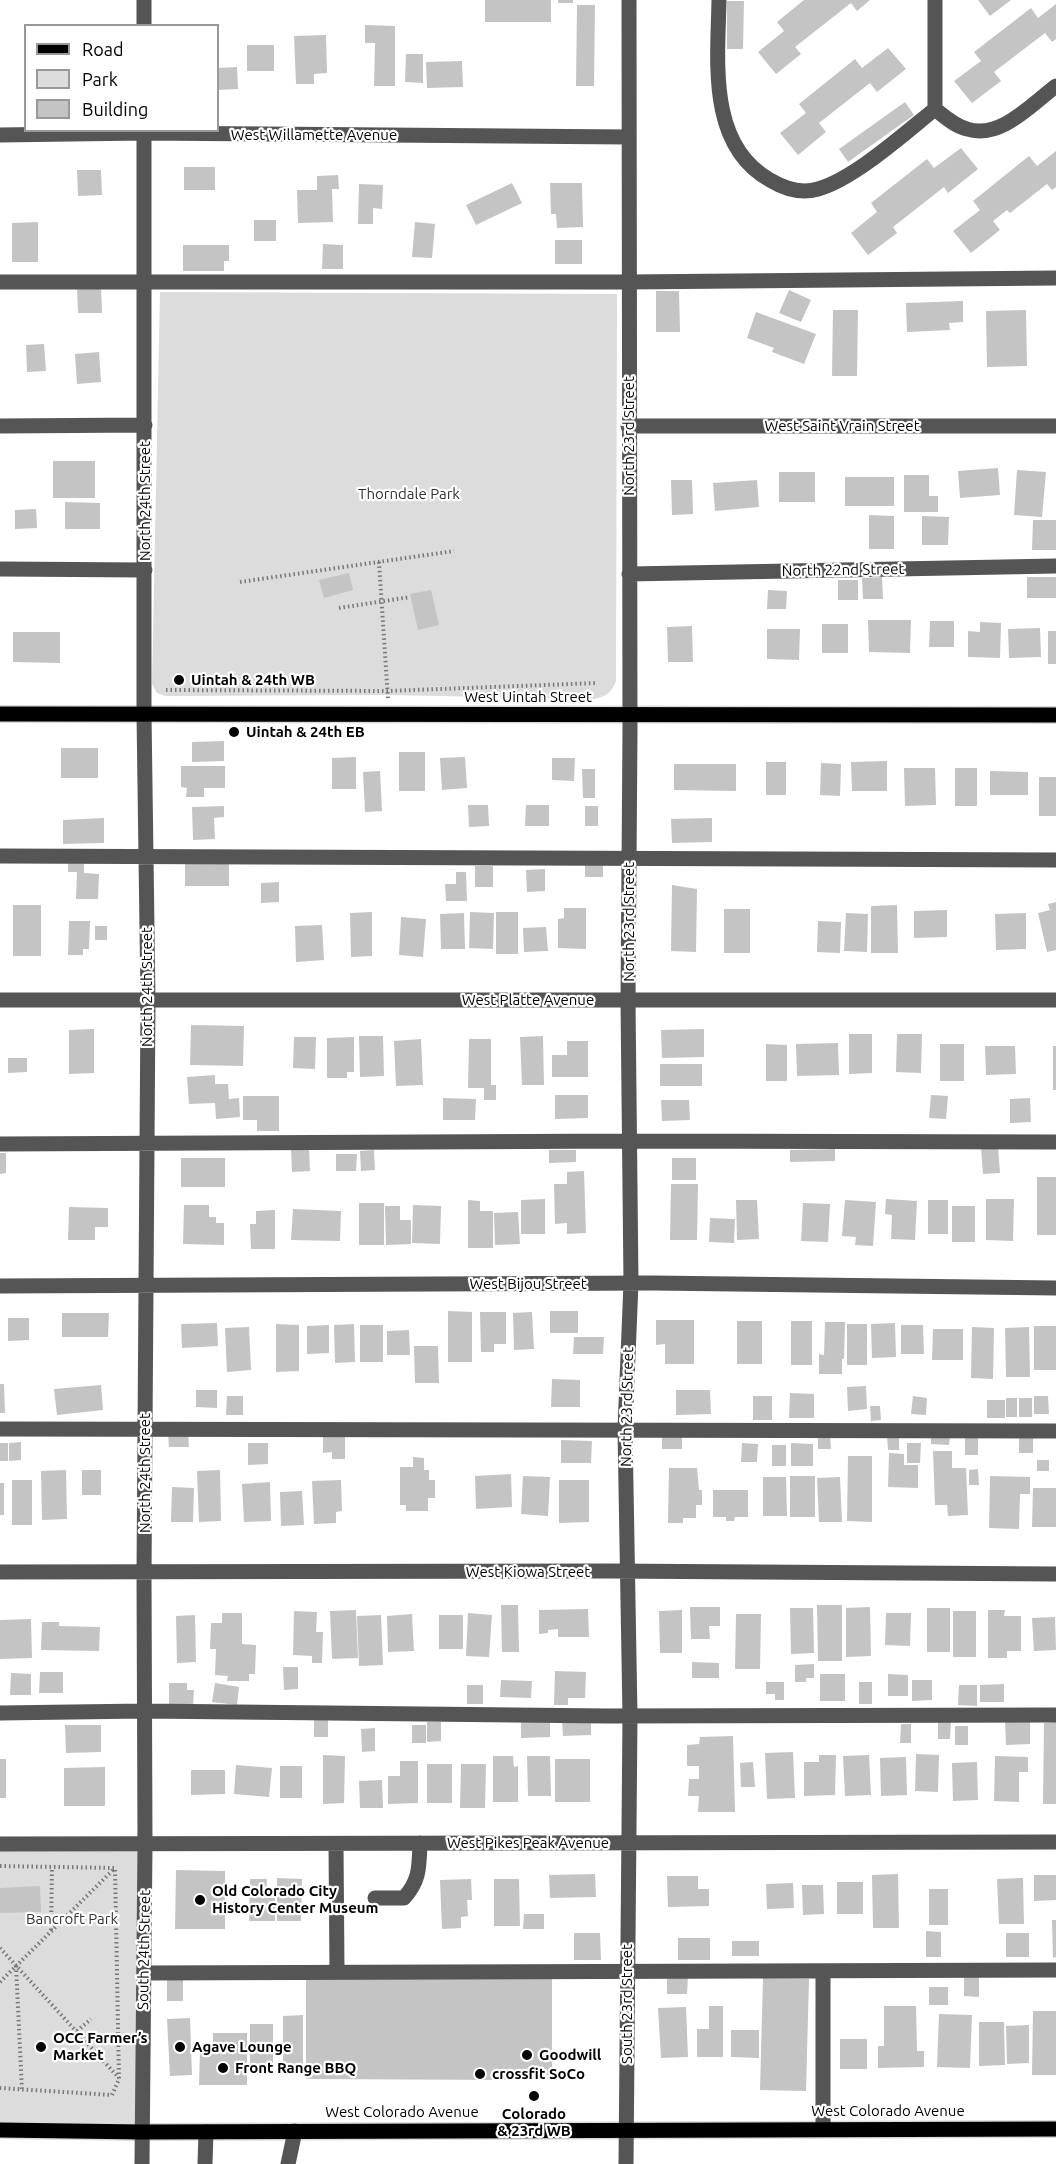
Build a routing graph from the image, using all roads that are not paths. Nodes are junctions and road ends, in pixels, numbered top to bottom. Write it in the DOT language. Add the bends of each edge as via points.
graph roads {
  1 [pos="144,0"];
  2 [pos="629,0"];
  3 [pos="719,0"];
  4 [pos="935,0"];
  5 [pos="144,24"];
  6 [pos="1056,86"];
  7 [pos="936,110"];
  8 [pos="144,132"];
  9 [pos="0,135"];
  10 [pos="628,137"];
  11 [pos="1056,278"];
  12 [pos="0,282"];
  13 [pos="629,282"];
  14 [pos="144,283"];
  15 [pos="145,425"];
  16 [pos="0,426"];
  17 [pos="628,426"];
  18 [pos="1056,426"];
  19 [pos="1056,566"];
  20 [pos="0,568"];
  21 [pos="144,570"];
  22 [pos="629,574"];
  23 [pos="0,714"];
  24 [pos="144,714"];
  25 [pos="1056,714"];
  26 [pos="630,715"];
  27 [pos="0,856"];
  28 [pos="146,856"];
  29 [pos="630,859"];
  30 [pos="1056,860"];
  31 [pos="0,1000"];
  32 [pos="148,1000"];
  33 [pos="628,1000"];
  34 [pos="1056,1000"];
  35 [pos="630,1142"];
  36 [pos="1056,1142"];
  37 [pos="0,1144"];
  38 [pos="147,1145"];
  39 [pos="631,1283"];
  40 [pos="147,1285"];
  41 [pos="0,1286"];
  42 [pos="1056,1288"];
  43 [pos="146,1428"];
  44 [pos="0,1429"];
  45 [pos="625,1429"];
  46 [pos="1056,1431"];
  47 [pos="0,1572"];
  48 [pos="628,1572"];
  49 [pos="144,1573"];
  50 [pos="1056,1574"];
  51 [pos="144,1711"];
  52 [pos="0,1713"];
  53 [pos="1056,1715"];
  54 [pos="630,1716"];
  55 [pos="1056,1842"];
  56 [pos="629,1843"];
  57 [pos="0,1844"];
  58 [pos="145,1844"];
  59 [pos="336,1844"];
  60 [pos="420,1844"];
  61 [pos="375,1898"];
  62 [pos="1056,1970"];
  63 [pos="628,1971"];
  64 [pos="823,1971"];
  65 [pos="337,1972"];
  66 [pos="144,1973"];
  67 [pos="627,2129"];
  68 [pos="823,2129"];
  69 [pos="1056,2129"];
  70 [pos="0,2130"];
  71 [pos="296,2131"];
  72 [pos="142,2132"];
  73 [pos="206,2132"];
  74 [pos="142,2164"];
  75 [pos="205,2164"];
  76 [pos="288,2164"];
  77 [pos="626,2164"];
  1 -- 5 [label="street"];
  2 -- 10 [label="street, North 23rd Street"];
  3 -- 7 [label="street" via="718,84 726,124 749,163 781,186 806,191 831,184 862,166"];
  4 -- 7 [label="street"];
  6 -- 7 [label="street" via="1011,120 990,130 967,129"];
  8 -- 9 [label="street, West Willamette Avenue"];
  8 -- 10 [label="street, West Willamette Avenue"];
  8 -- 14 [label="street, North 24th Street"];
  10 -- 13 [label="street, North 23rd Street"];
  11 -- 13 [label="street"];
  12 -- 14 [label="street"];
  13 -- 14 [label="street"];
  13 -- 17 [label="street, North 23rd Street"];
  14 -- 15 [label="street, North 24th Street"];
  15 -- 16 [label="street"];
  15 -- 21 [label="street, North 24th Street"];
  17 -- 18 [label="street, West Saint Vrain Street"];
  17 -- 22 [label="street, North 23rd Street"];
  19 -- 22 [label="street, North 22nd Street"];
  20 -- 21 [label="street"];
  21 -- 24 [label="street, North 24th Street"];
  22 -- 26 [label="street, North 23rd Street"];
  23 -- 24 [label="main road, West Uintah Street"];
  24 -- 26 [label="main road, West Uintah Street"];
  24 -- 28 [label="street, North 24th Street"];
  25 -- 26 [label="main road, West Uintah Street"];
  26 -- 29 [label="street, North 23rd Street"];
  27 -- 28 [label="street"];
  28 -- 29 [label="street"];
  28 -- 32 [label="street, North 24th Street"];
  29 -- 30 [label="street"];
  29 -- 33 [label="street, North 23rd Street"];
  31 -- 32 [label="street, West Platte Avenue"];
  32 -- 33 [label="street, West Platte Avenue"];
  32 -- 38 [label="street, North 24th Street"];
  33 -- 34 [label="street, West Platte Avenue"];
  33 -- 35 [label="street, North 23rd Street"];
  35 -- 36 [label="street"];
  35 -- 38 [label="street"];
  35 -- 39 [label="street, North 23rd Street"];
  37 -- 38 [label="street"];
  38 -- 40 [label="street, North 24th Street"];
  39 -- 40 [label="street, West Bijou Street"];
  39 -- 42 [label="street, West Bijou Street"];
  39 -- 45 [label="street, North 23rd Street"];
  40 -- 41 [label="street, West Bijou Street"];
  40 -- 43 [label="street, North 24th Street"];
  43 -- 44 [label="street"];
  43 -- 45 [label="street"];
  43 -- 49 [label="street, North 24th Street"];
  45 -- 46 [label="street"];
  45 -- 48 [label="street, North 23rd Street"];
  47 -- 49 [label="street, West Kiowa Street"];
  48 -- 49 [label="street, West Kiowa Street"];
  48 -- 50 [label="street, West Kiowa Street"];
  48 -- 54 [label="street, North 23rd Street"];
  49 -- 51 [label="street, North 24th Street"];
  51 -- 52 [label="street"];
  51 -- 54 [label="street"];
  51 -- 58 [label="street, North 24th Street"];
  53 -- 54 [label="street"];
  54 -- 56 [label="street, North 23rd Street"];
  55 -- 56 [label="street, West Pikes Peak Avenue"];
  56 -- 60 [label="street, West Pikes Peak Avenue"];
  56 -- 63 [label="street, South 23rd Street"];
  57 -- 58 [label="street, West Pikes Peak Avenue"];
  58 -- 59 [label="street, West Pikes Peak Avenue"];
  58 -- 66 [label="street, South 24th Street"];
  59 -- 60 [label="street, West Pikes Peak Avenue"];
  59 -- 65 [label="street"];
  60 -- 61 [label="street" via="415,1885 404,1898"];
  62 -- 64 [label="street"];
  63 -- 64 [label="street"];
  63 -- 65 [label="street"];
  63 -- 67 [label="street, South 23rd Street"];
  64 -- 68 [label="street"];
  65 -- 66 [label="street"];
  66 -- 72 [label="street, South 24th Street"];
  67 -- 68 [label="main road, West Colorado Avenue"];
  67 -- 71 [label="main road, West Colorado Avenue"];
  67 -- 77 [label="street, South 23rd Street"];
  68 -- 69 [label="main road, West Colorado Avenue"];
  70 -- 72 [label="main road, West Colorado Avenue"];
  71 -- 73 [label="main road, West Colorado Avenue"];
  71 -- 76 [label="street"];
  72 -- 73 [label="main road, West Colorado Avenue"];
  72 -- 74 [label="street, South 24th Street"];
  73 -- 75 [label="street"];
}
